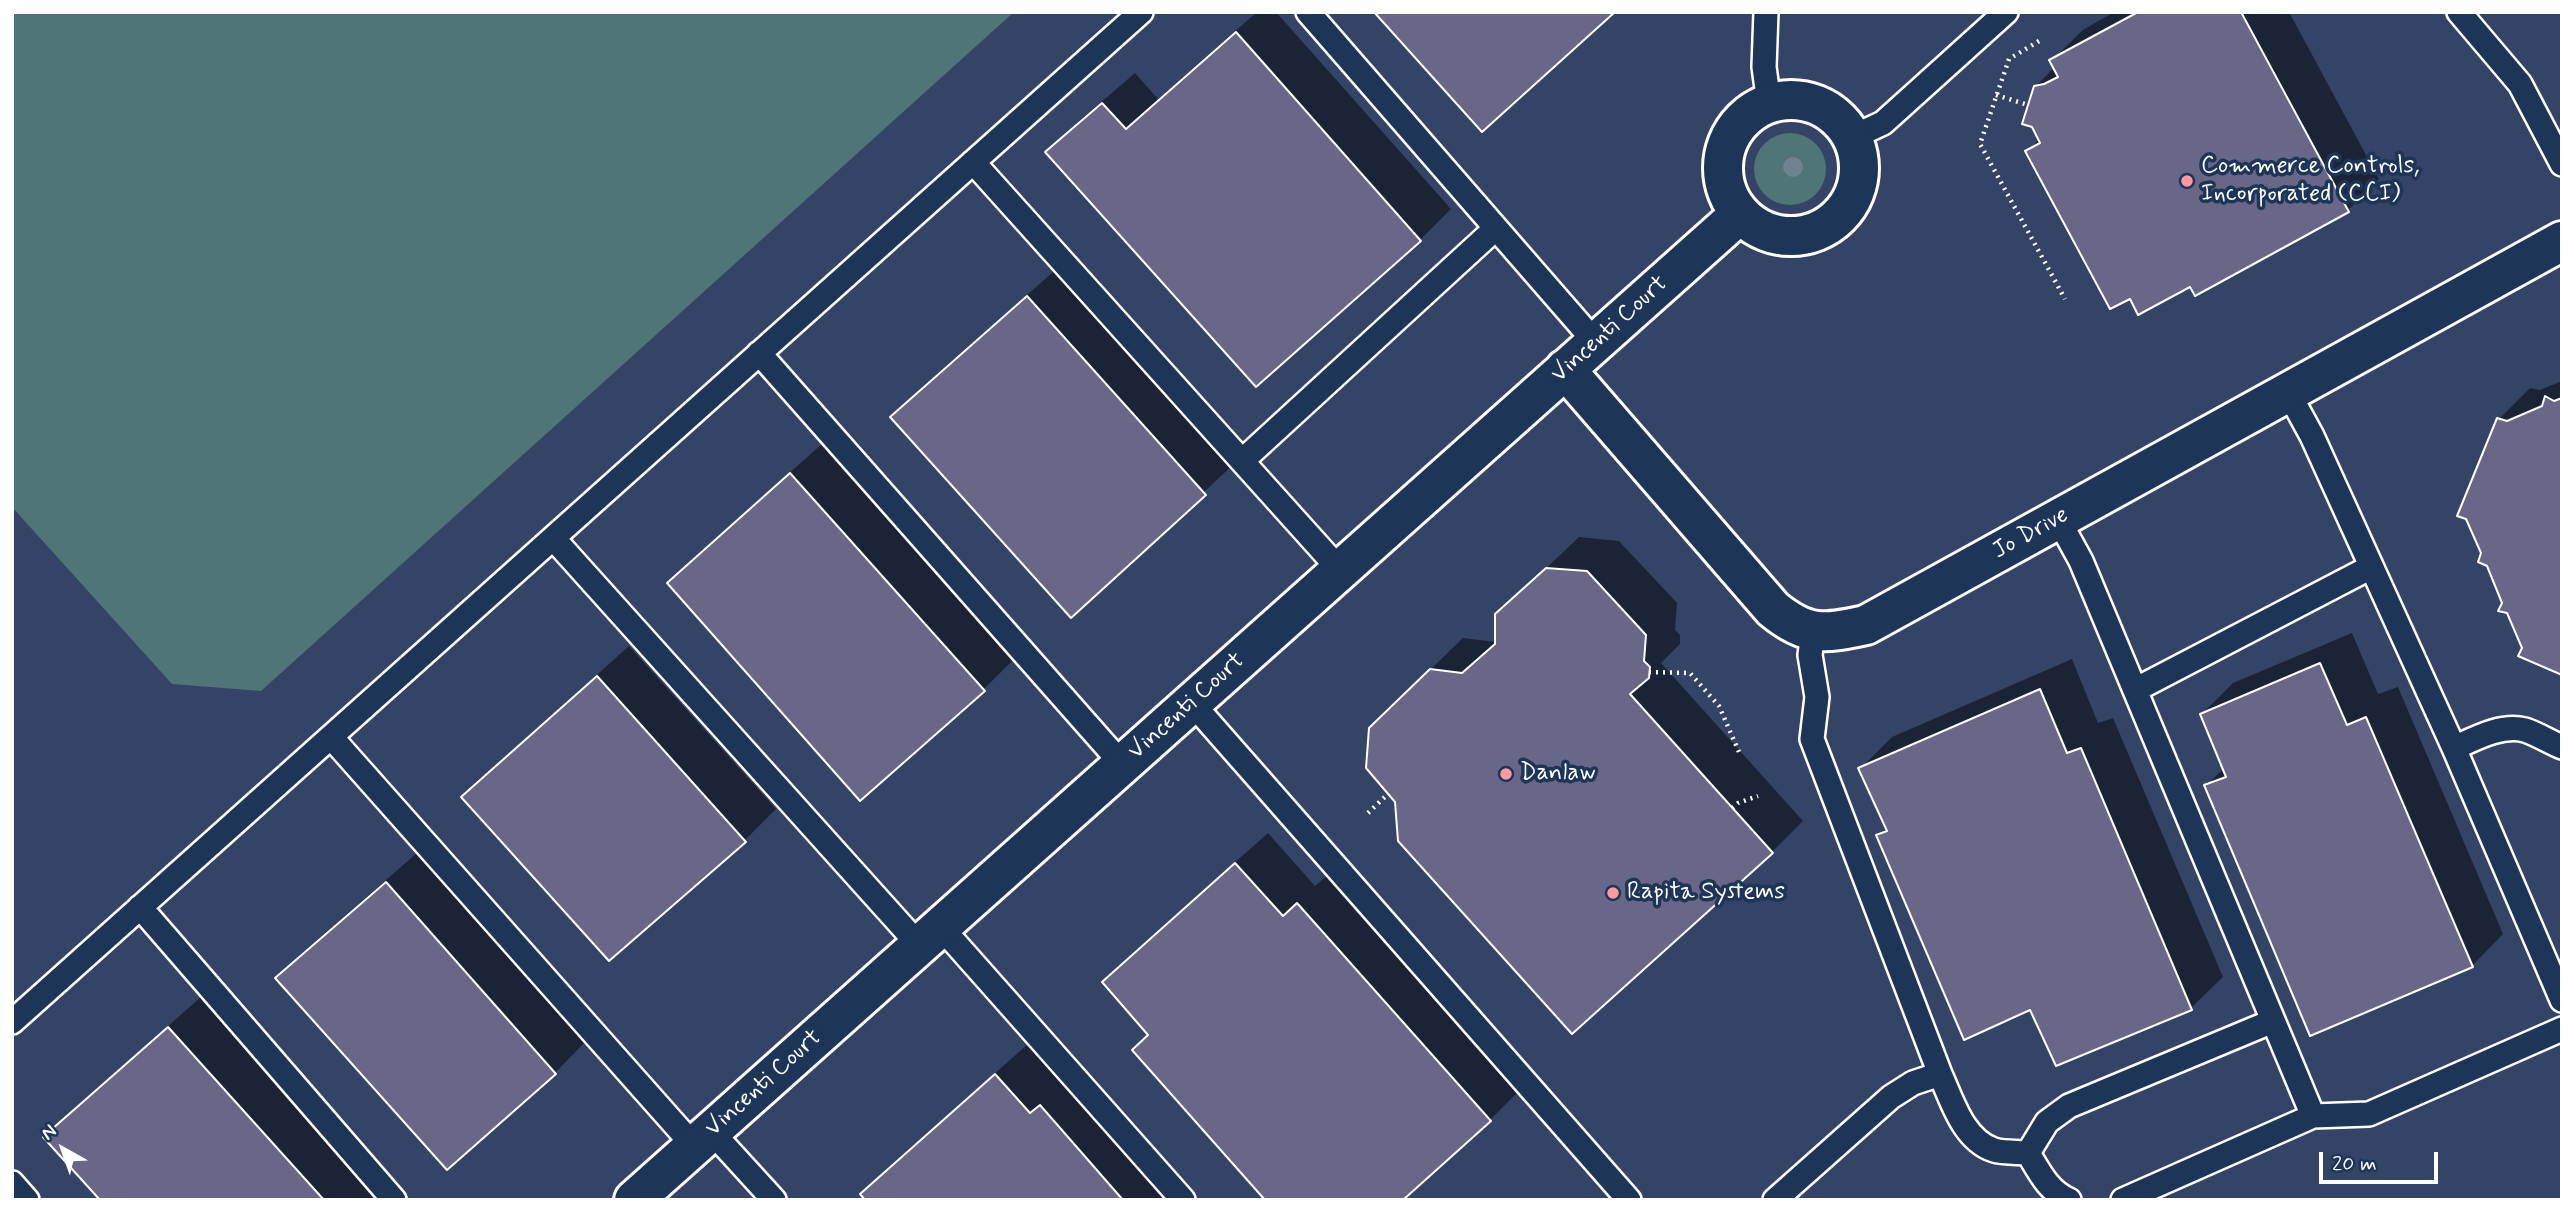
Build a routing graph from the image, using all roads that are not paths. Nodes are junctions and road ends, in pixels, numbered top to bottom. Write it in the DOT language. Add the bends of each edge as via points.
graph roads {
  1 [pos="1141,12"];
  2 [pos="1308,12"];
  3 [pos="1766,12"];
  4 [pos="2006,12"];
  5 [pos="2459,12"];
  6 [pos="1769,103"];
  7 [pos="1853,137"];
  8 [pos="973,162"];
  9 [pos="2562,164"];
  10 [pos="1740,214"];
  11 [pos="1496,228"];
  12 [pos="2562,241"];
  13 [pos="1596,343"];
  14 [pos="759,353"];
  15 [pos="1565,369"];
  16 [pos="2288,392"];
  17 [pos="1242,461"];
  18 [pos="2058,519"];
  19 [pos="553,538"];
  20 [pos="2371,567"];
  21 [pos="1340,570"];
  22 [pos="1813,632"];
  23 [pos="2135,690"];
  24 [pos="1192,702"];
  25 [pos="331,737"];
  26 [pos="2562,747"];
  27 [pos="2454,748"];
  28 [pos="1122,764"];
  29 [pos="140,907"];
  30 [pos="930,936"];
  31 [pos="2562,1000"];
  32 [pos="2273,1021"];
  33 [pos="12,1022"];
  34 [pos="2562,1029"];
  35 [pos="1940,1074"];
  36 [pos="2313,1116"];
  37 [pos="703,1139"];
  38 [pos="2028,1153"];
  39 [pos="12,1182"];
  40 [pos="27,1200"];
  41 [pos="394,1200"];
  42 [pos="634,1200"];
  43 [pos="774,1200"];
  44 [pos="1183,1200"];
  45 [pos="1629,1200"];
  46 [pos="1775,1200"];
  47 [pos="2069,1200"];
  48 [pos="2123,1200"];
  1 -- 8 [label="lane"];
  2 -- 11 [label="lane"];
  3 -- 6 [label="lane" via="1764,67"];
  4 -- 7 [label="lane" via="1884,123"];
  5 -- 9 [label="lane" via="2520,83"];
  6 -- 7 [label="street" via="1793,99 1817,104 1838,117"];
  6 -- 10 [label="street" via="1741,122 1724,151 1727,195"];
  7 -- 10 [label="street" via="1859,156 1854,198 1824,229 1802,237 1779,236 1758,229"];
  8 -- 14 [label="lane"];
  8 -- 17 [label="lane"];
  10 -- 13 [label="street, Vincenti Court"];
  11 -- 13 [label="lane"];
  11 -- 17 [label="lane"];
  12 -- 16 [label="street, Jo Drive"];
  13 -- 15 [label="street, Vincenti Court"];
  14 -- 19 [label="lane"];
  14 -- 28 [label="lane"];
  15 -- 21 [label="street, Vincenti Court"];
  15 -- 22 [label="street" via="1773,609 1791,624"];
  16 -- 18 [label="street, Jo Drive"];
  16 -- 20 [label="lane"];
  17 -- 21 [label="lane"];
  18 -- 22 [label="street, Jo Drive" via="1866,625"];
  18 -- 23 [label="lane" via="2081,561"];
  19 -- 25 [label="lane"];
  19 -- 30 [label="lane"];
  20 -- 23 [label="lane"];
  20 -- 27 [label="lane"];
  21 -- 24 [label="street, Vincenti Court"];
  22 -- 35 [label="lane" via="1810,655 1817,697 1812,739"];
  23 -- 32 [label="lane"];
  24 -- 28 [label="street, Vincenti Court"];
  24 -- 45 [label="lane"];
  25 -- 29 [label="lane"];
  25 -- 37 [label="lane"];
  26 -- 27 [label="lane" via="2525,730 2507,728"];
  27 -- 31 [label="lane"];
  28 -- 30 [label="street, Vincenti Court"];
  29 -- 33 [label="lane"];
  29 -- 41 [label="lane"];
  30 -- 37 [label="street, Vincenti Court"];
  30 -- 44 [label="lane"];
  32 -- 36 [label="lane"];
  32 -- 38 [label="lane" via="2069,1106 2047,1122"];
  34 -- 36 [label="lane" via="2369,1114"];
  35 -- 38 [label="lane" via="1964,1125 1979,1140 1994,1149"];
  35 -- 46 [label="lane" via="1891,1097"];
  36 -- 48 [label="lane"];
  37 -- 42 [label="street, Vincenti Court"];
  37 -- 43 [label="lane"];
  38 -- 47 [label="lane" via="2047,1184"];
  39 -- 40 [label="lane"];
}
